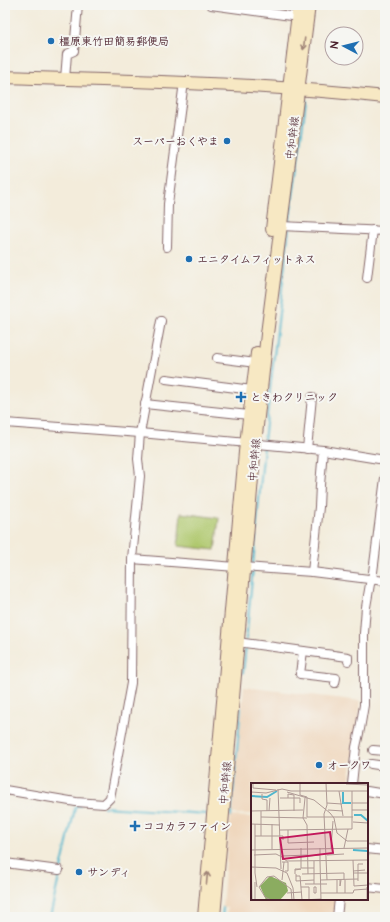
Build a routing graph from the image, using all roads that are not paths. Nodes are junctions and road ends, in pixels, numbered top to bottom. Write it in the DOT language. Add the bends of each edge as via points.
graph roads {
  1 [pos="78,5"];
  2 [pos="211,5"];
  3 [pos="299,5"];
  4 [pos="309,5"];
  5 [pos="298,17"];
  6 [pos="5,77"];
  7 [pos="65,79"];
  8 [pos="184,82"];
  9 [pos="294,89"];
  10 [pos="385,97"];
  11 [pos="287,226"];
  12 [pos="373,230"];
  13 [pos="385,231"];
  14 [pos="167,247"];
  15 [pos="367,278"];
  16 [pos="161,322"];
  17 [pos="217,358"];
  18 [pos="256,363"];
  19 [pos="166,379"];
  20 [pos="252,390"];
  21 [pos="312,397"];
  22 [pos="145,404"];
  23 [pos="250,415"];
  24 [pos="5,424"];
  25 [pos="140,433"];
  26 [pos="257,445"];
  27 [pos="307,449"];
  28 [pos="323,450"];
  29 [pos="385,460"];
  30 [pos="385,478"];
  31 [pos="132,559"];
  32 [pos="246,567"];
  33 [pos="312,572"];
  34 [pos="372,580"];
  35 [pos="385,581"];
  36 [pos="243,643"];
  37 [pos="303,651"];
  38 [pos="348,661"];
  39 [pos="335,683"];
  40 [pos="373,750"];
  41 [pos="385,751"];
  42 [pos="371,764"];
  43 [pos="385,766"];
  44 [pos="352,783"];
  45 [pos="5,790"];
  46 [pos="368,791"];
  47 [pos="385,794"];
  48 [pos="368,849"];
  49 [pos="385,851"];
  50 [pos="5,863"];
  51 [pos="59,870"];
  52 [pos="368,887"];
  53 [pos="385,889"];
  54 [pos="339,900"];
  55 [pos="204,917"];
  56 [pos="214,917"];
  57 [pos="337,917"];
  1 -- 7 [label="street" via="74,50 68,54"];
  2 -- 5 [label="street"];
  3 -- 5 [label="main road, 中和幹線"];
  4 -- 9 [label="main road, 中和幹線, one-way"];
  5 -- 9 [label="main road, 中和幹線"];
  6 -- 7 [label="main road"];
  7 -- 8 [label="main road"];
  8 -- 9 [label="main road"];
  8 -- 14 [label="street" via="168,204"];
  9 -- 10 [label="main road"];
  9 -- 11 [label="main road, 中和幹線"];
  9 -- 18 [label="main road, 中和幹線"];
  11 -- 12 [label="street"];
  11 -- 26 [label="main road, 中和幹線" via="267,334"];
  12 -- 13 [label="street"];
  12 -- 15 [label="street"];
  16 -- 22 [label="street"];
  17 -- 18 [label="street"];
  18 -- 20 [label="main road, 中和幹線"];
  19 -- 20 [label="street"];
  20 -- 23 [label="main road, 中和幹線"];
  21 -- 27 [label="street"];
  22 -- 23 [label="street"];
  22 -- 25 [label="street"];
  23 -- 26 [label="main road, 中和幹線"];
  24 -- 25 [label="street"];
  25 -- 26 [label="street"];
  25 -- 31 [label="street" via="140,476"];
  26 -- 27 [label="street"];
  26 -- 32 [label="main road, 中和幹線"];
  27 -- 28 [label="street"];
  28 -- 29 [label="street"];
  28 -- 33 [label="street"];
  30 -- 34 [label="street"];
  31 -- 32 [label="street"];
  31 -- 45 [label="street" via="131,683 110,798 104,804 76,802"];
  32 -- 33 [label="street"];
  32 -- 36 [label="main road, 中和幹線"];
  55 -- 32 [label="main road, 中和幹線, one-way"];
  33 -- 34 [label="street"];
  34 -- 35 [label="street"];
  34 -- 44 [label="street" via="364,633 364,705"];
  36 -- 37 [label="street"];
  36 -- 56 [label="main road, 中和幹線"];
  37 -- 38 [label="street" via="348,657"];
  37 -- 39 [label="street" via="300,674 336,678"];
  40 -- 41 [label="street"];
  42 -- 43 [label="street"];
  46 -- 47 [label="street"];
  48 -- 49 [label="street"];
  50 -- 51 [label="street"];
  52 -- 53 [label="street"];
  54 -- 57 [label="street"];
}
